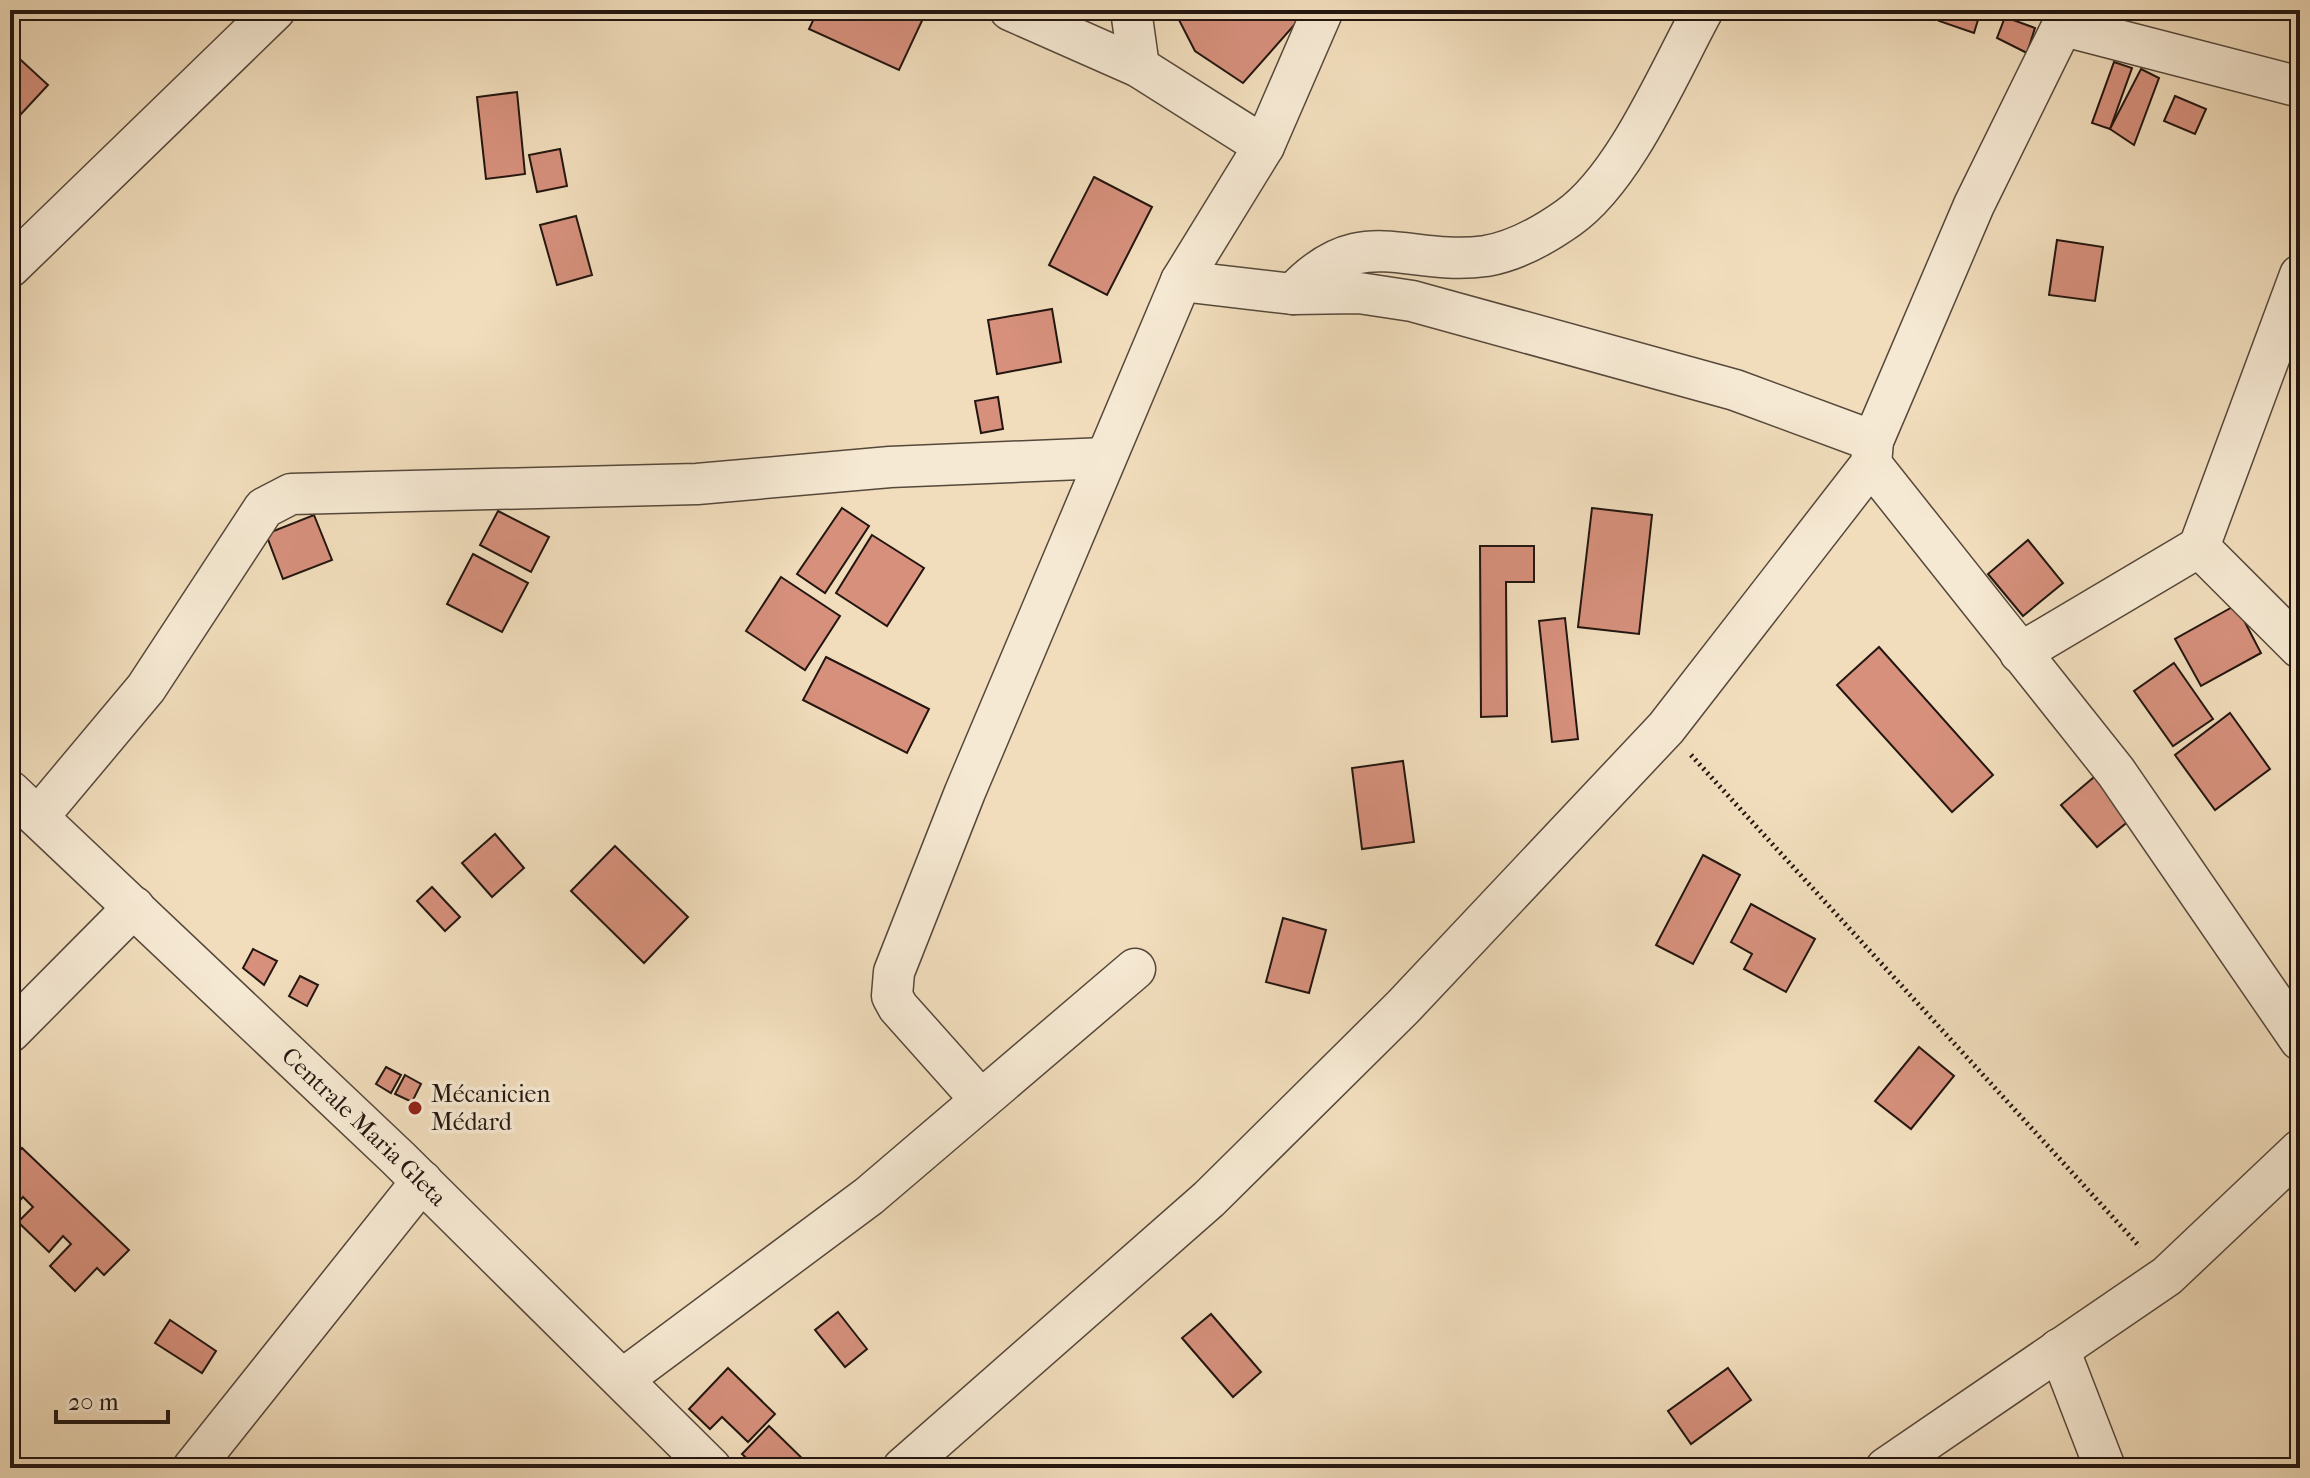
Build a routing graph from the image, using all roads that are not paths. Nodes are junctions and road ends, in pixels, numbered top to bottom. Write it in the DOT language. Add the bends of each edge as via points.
graph roads {
  1 [pos="275,10"];
  2 [pos="1010,10"];
  3 [pos="1131,10"];
  4 [pos="1323,10"];
  5 [pos="1703,10"];
  6 [pos="2067,18"];
  7 [pos="1139,67"];
  8 [pos="2300,87"];
  9 [pos="1264,146"];
  10 [pos="1464,256"];
  11 [pos="10,267"];
  12 [pos="2300,275"];
  13 [pos="1181,281"];
  14 [pos="1293,294"];
  15 [pos="1412,301"];
  16 [pos="1872,453"];
  17 [pos="1105,458"];
  18 [pos="2199,547"];
  19 [pos="2300,648"];
  20 [pos="2020,653"];
  21 [pos="24,804"];
  22 [pos="134,907"];
  23 [pos="1135,969"];
  24 [pos="10,1032"];
  25 [pos="2300,1040"];
  26 [pos="981,1100"];
  27 [pos="2300,1150"];
  28 [pos="422,1181"];
  29 [pos="2059,1349"];
  30 [pos="623,1379"];
  31 [pos="193,1468"];
  32 [pos="711,1468"];
  33 [pos="903,1468"];
  34 [pos="1886,1468"];
  35 [pos="2105,1468"];
  1 -- 11 [label="street"];
  2 -- 7 [label="street"];
  3 -- 7 [label="street"];
  4 -- 9 [label="street"];
  5 -- 10 [label="street" via="1609,178 1571,217 1533,240 1486,256"];
  6 -- 8 [label="street"];
  6 -- 16 [label="street" via="1974,205"];
  7 -- 9 [label="street"];
  9 -- 13 [label="street"];
  10 -- 14 [label="street" via="1344,254 1310,275"];
  10 -- 15 [label="street"];
  12 -- 18 [label="street"];
  13 -- 14 [label="street"];
  13 -- 17 [label="street"];
  14 -- 15 [label="street" via="1359,293"];
  15 -- 16 [label="street" via="1735,390"];
  16 -- 20 [label="street"];
  16 -- 33 [label="street" via="1666,728 1403,1007 1209,1199"];
  17 -- 21 [label="street" via="890,467 697,484 291,494 264,508 146,688"];
  17 -- 26 [label="street" via="894,972 892,996 898,1007"];
  18 -- 19 [label="street"];
  18 -- 20 [label="street"];
  20 -- 25 [label="street" via="2116,772"];
  21 -- 22 [label="street, Centrale Maria Gleta"];
  22 -- 24 [label="street"];
  22 -- 28 [label="street, Centrale Maria Gleta"];
  23 -- 26 [label="street"];
  26 -- 30 [label="street" via="869,1196"];
  27 -- 29 [label="street" via="2167,1276"];
  28 -- 30 [label="street, Centrale Maria Gleta"];
  28 -- 31 [label="street"];
  29 -- 34 [label="street"];
  29 -- 35 [label="street"];
  30 -- 32 [label="street, Centrale Maria Gleta"];
}
